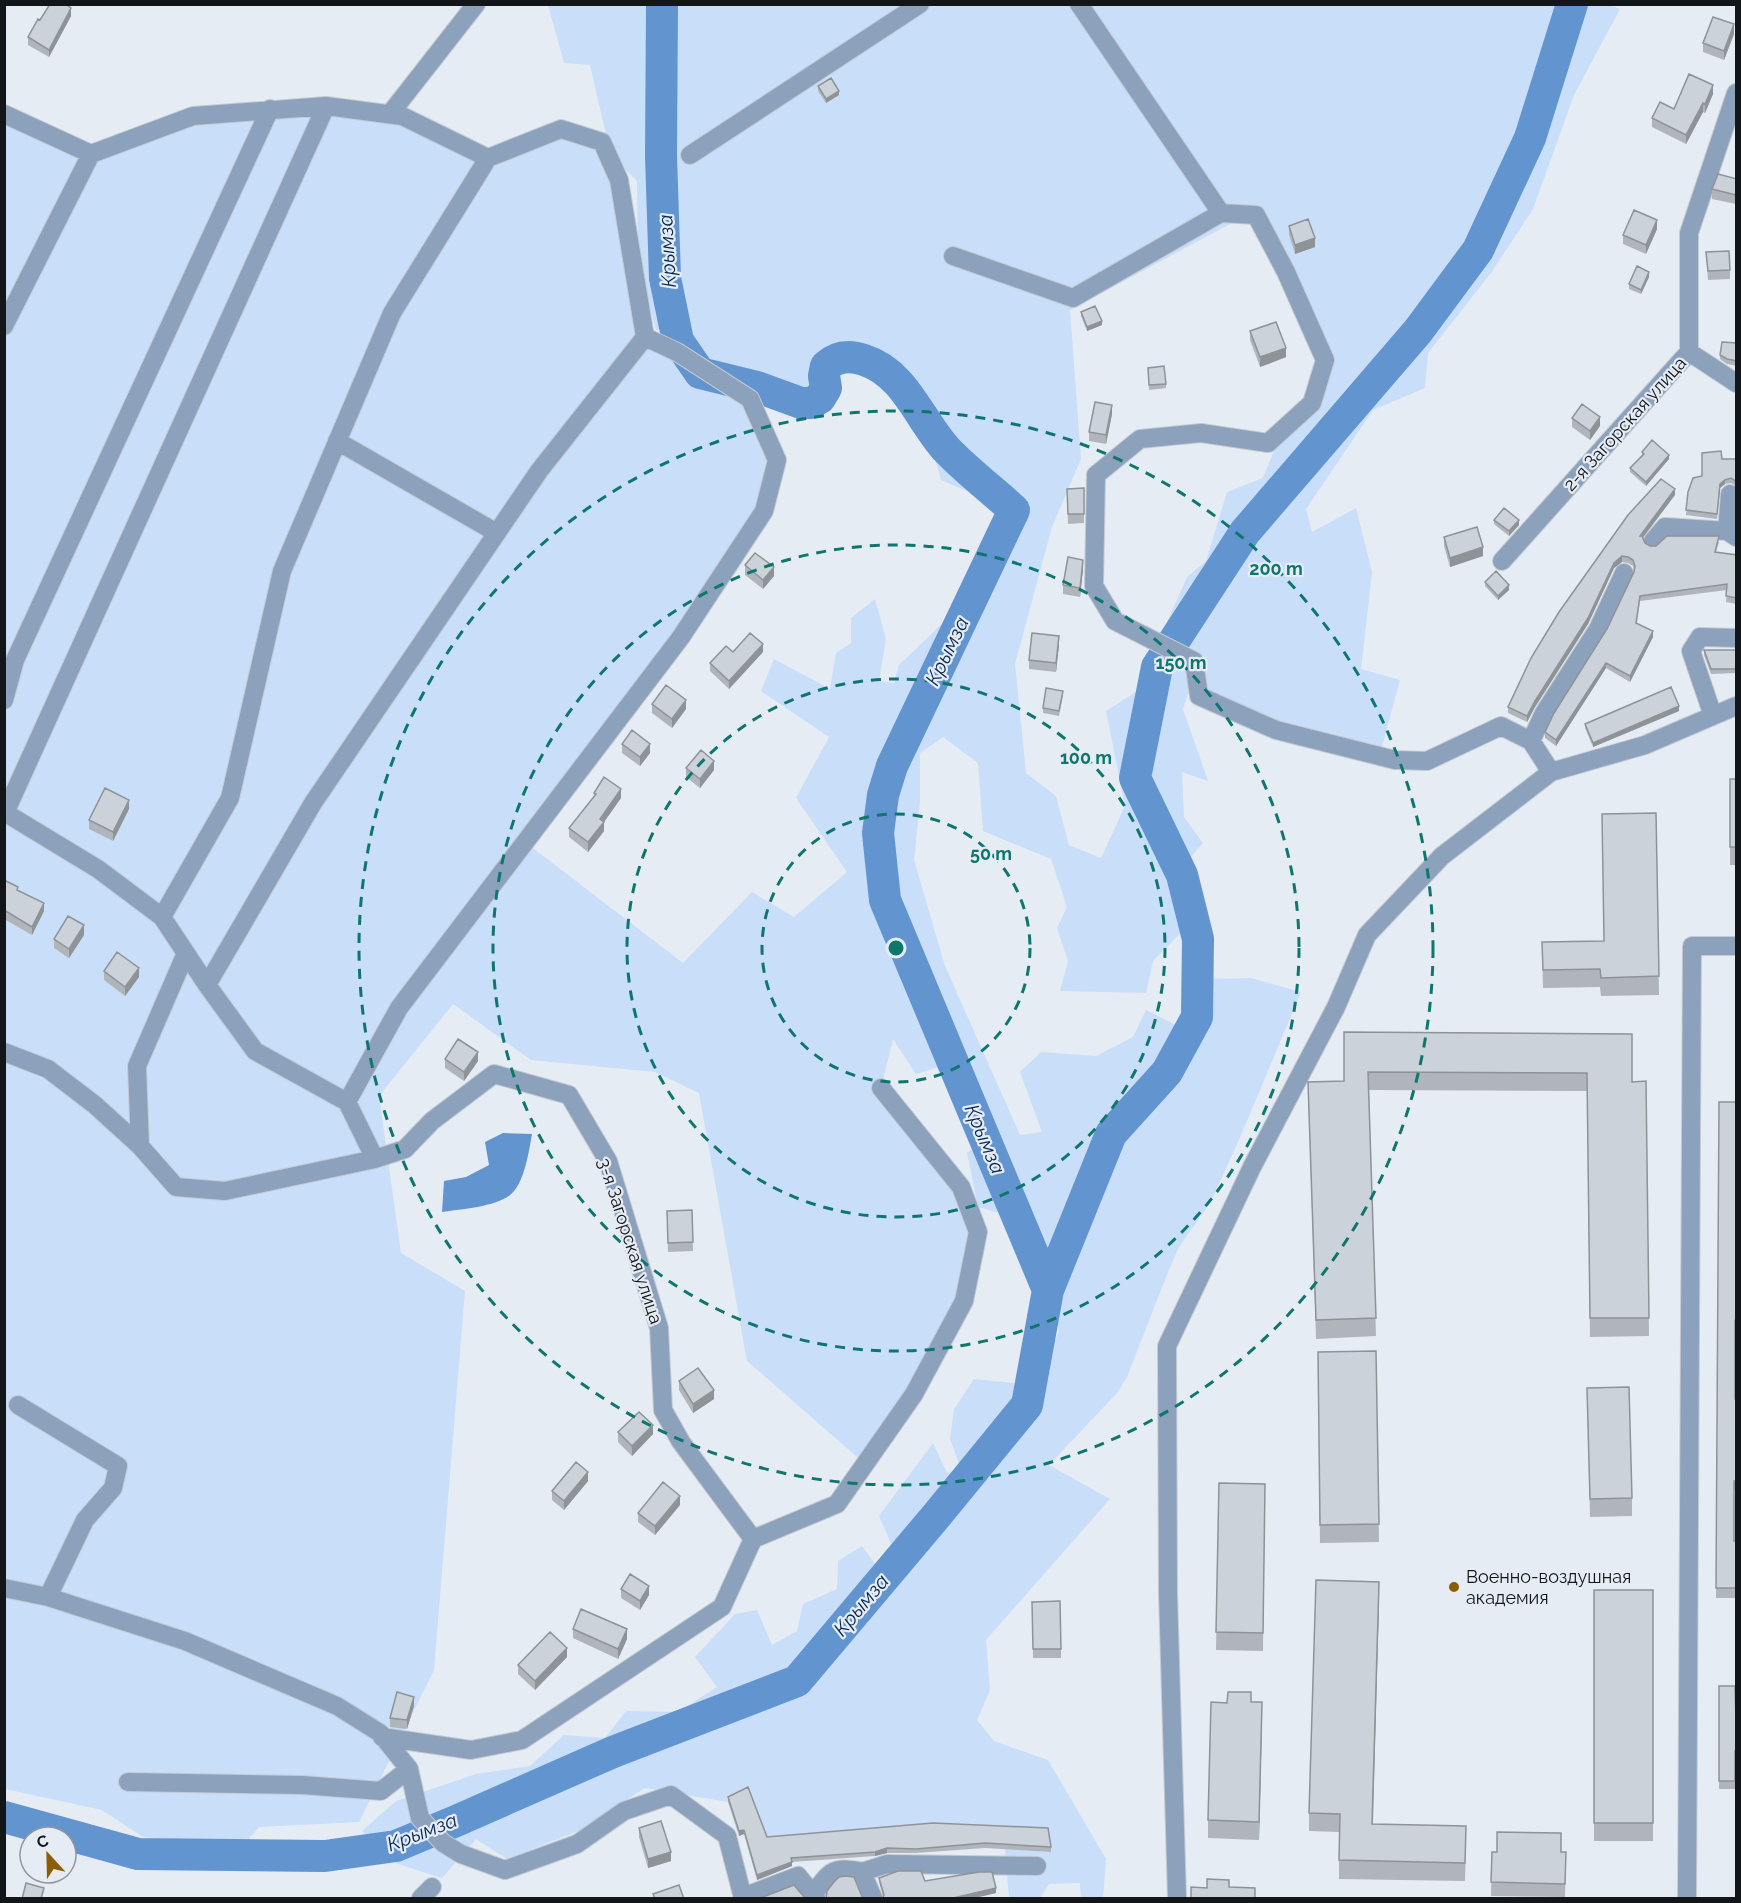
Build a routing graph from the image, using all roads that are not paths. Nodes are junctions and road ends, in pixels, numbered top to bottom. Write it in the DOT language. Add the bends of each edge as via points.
graph roads {
  1 [pos="476,4"];
  2 [pos="920,4"];
  3 [pos="1079,4"];
  4 [pos="1737,93"];
  5 [pos="326,106"];
  6 [pos="270,109"];
  7 [pos="4,114"];
  8 [pos="390,114"];
  9 [pos="91,154"];
  10 [pos="690,155"];
  11 [pos="488,158"];
  12 [pos="1221,213"];
  13 [pos="953,256"];
  14 [pos="4,326"];
  15 [pos="645,338"];
  16 [pos="1689,352"];
  17 [pos="1737,383"];
  18 [pos="337,441"];
  19 [pos="1730,494"];
  20 [pos="497,533"];
  21 [pos="1732,534"];
  22 [pos="1653,541"];
  23 [pos="1502,561"];
  24 [pos="1624,573"];
  25 [pos="1737,638"];
  26 [pos="4,700"];
  27 [pos="1737,706"];
  28 [pos="1713,716"];
  29 [pos="1531,741"];
  30 [pos="1551,772"];
  31 [pos="5,812"];
  32 [pos="162,917"];
  33 [pos="1737,946"];
  34 [pos="186,953"];
  35 [pos="207,985"];
  36 [pos="4,1052"];
  37 [pos="881,1088"];
  38 [pos="347,1102"];
  39 [pos="140,1146"];
  40 [pos="375,1159"];
  41 [pos="18,1405"];
  42 [pos="753,1539"];
  43 [pos="4,1588"];
  44 [pos="48,1597"];
  45 [pos="382,1737"];
  46 [pos="409,1769"];
  47 [pos="128,1782"];
  48 [pos="1037,1866"];
  49 [pos="862,1872"];
  50 [pos="815,1896"];
  51 [pos="743,1898"];
  52 [pos="873,1899"];
  53 [pos="1177,1899"];
  54 [pos="1687,1899"];
  1 -- 8 [label="street"];
  2 -- 10 [label="street"];
  3 -- 12 [label="street"];
  4 -- 16 [label="street, 2-я Загорская улица" via="1689,233"];
  5 -- 6 [label="street"];
  5 -- 8 [label="street"];
  5 -- 31 [label="street"];
  6 -- 9 [label="street" via="193,116"];
  6 -- 26 [label="street" via="15,660"];
  7 -- 9 [label="street"];
  8 -- 11 [label="street" via="402,116"];
  9 -- 14 [label="street"];
  11 -- 15 [label="street" via="561,129 602,142 619,180"];
  11 -- 18 [label="street" via="392,313"];
  12 -- 13 [label="street" via="1073,298"];
  12 -- 29 [label="street" via="1256,214 1325,360 1312,403 1268,443 1201,433 1140,439 1096,475 1094,586 1114,621 1194,662 1199,696 1276,730 1395,760 1427,762 1501,726"];
  15 -- 20 [label="street" via="539,471"];
  15 -- 38 [label="street" via="676,352 750,399 777,460 764,511 681,637 399,1008"];
  16 -- 17 [label="street"];
  16 -- 23 [label="street, 2-я Загорская улица"];
  18 -- 20 [label="street"];
  18 -- 32 [label="street" via="282,571 230,798"];
  19 -- 21 [label="street"];
  20 -- 35 [label="street" via="313,803"];
  21 -- 22 [label="street" via="1665,526"];
  24 -- 29 [label="street" via="1598,629 1544,713"];
  25 -- 28 [label="street" via="1700,637 1691,651"];
  27 -- 28 [label="street"];
  28 -- 30 [label="street" via="1645,745"];
  29 -- 30 [label="street"];
  30 -- 53 [label="street" via="1442,856 1367,935 1336,1007 1252,1167 1167,1346 1168,1593"];
  31 -- 32 [label="street" via="98,869"];
  32 -- 34 [label="street"];
  33 -- 54 [label="street" via="1692,946"];
  34 -- 35 [label="street"];
  34 -- 39 [label="street" via="137,1066"];
  35 -- 38 [label="street" via="255,1051"];
  36 -- 39 [label="street" via="48,1069 96,1104"];
  37 -- 42 [label="street" via="961,1187 978,1232 964,1301 914,1394 837,1504"];
  38 -- 40 [label="street"];
  39 -- 40 [label="street" via="176,1187 225,1191"];
  40 -- 42 [label="street, 3-я Загорская улица" via="405,1149 432,1120 494,1074 568,1095 608,1161 659,1328 663,1410 681,1442"];
  41 -- 44 [label="street" via="118,1466 113,1488 85,1520"];
  42 -- 45 [label="street" via="722,1607 522,1740 471,1750"];
  43 -- 44 [label="street"];
  44 -- 45 [label="street" via="185,1641 337,1706"];
  45 -- 46 [label="street"];
  46 -- 47 [label="street" via="381,1791 302,1785"];
  46 -- 51 [label="street" via="420,1818 443,1844 505,1870 577,1844 624,1811 671,1795 727,1836"];
  48 -- 49 [label="street" via="887,1864"];
  49 -- 50 [label="street" via="844,1868 826,1874"];
  49 -- 52 [label="street"];
  50 -- 51 [label="street" via="798,1876"];
}
